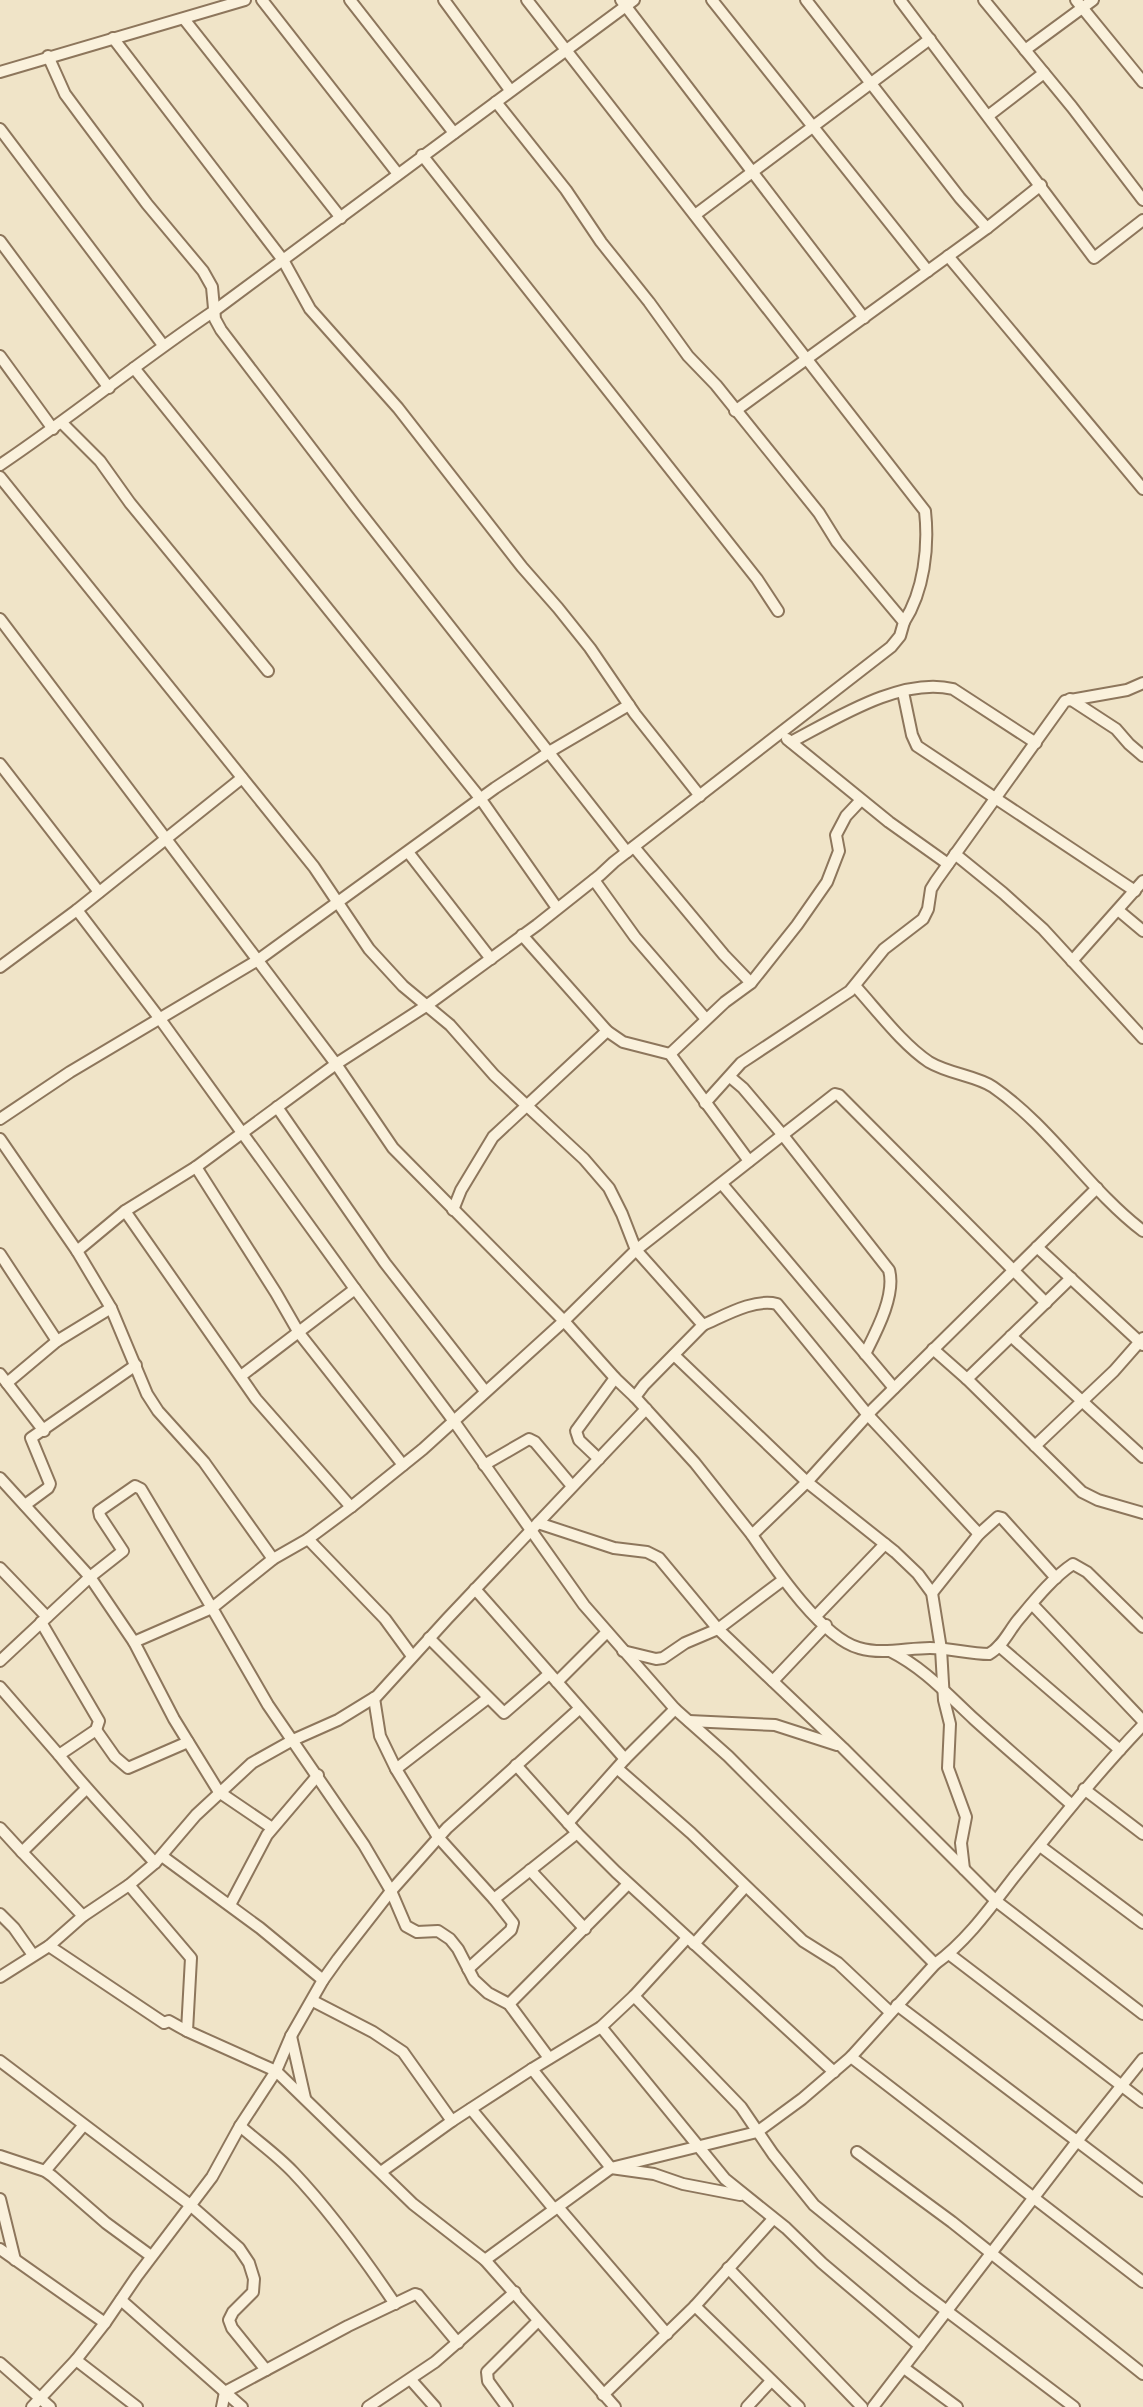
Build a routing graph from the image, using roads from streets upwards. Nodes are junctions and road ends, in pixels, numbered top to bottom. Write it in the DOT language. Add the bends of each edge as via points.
graph roads {
  1 [pos="245,0"];
  2 [pos="262,0"];
  3 [pos="350,0"];
  4 [pos="444,0"];
  5 [pos="527,0"];
  6 [pos="712,0"];
  7 [pos="806,0"];
  8 [pos="900,0"];
  9 [pos="984,0"];
  10 [pos="1093,0"];
  11 [pos="627,2"];
  12 [pos="1079,4"];
  13 [pos="184,19"];
  14 [pos="113,38"];
  15 [pos="930,39"];
  16 [pos="565,49"];
  17 [pos="1025,50"];
  18 [pos="48,56"];
  19 [pos="0,72"];
  20 [pos="1044,73"];
  21 [pos="1143,82"];
  22 [pos="870,83"];
  23 [pos="510,90"];
  24 [pos="496,102"];
  25 [pos="989,116"];
  26 [pos="813,125"];
  27 [pos="0,129"];
  28 [pos="454,133"];
  29 [pos="422,155"];
  30 [pos="753,171"];
  31 [pos="398,174"];
  32 [pos="1041,185"];
  33 [pos="1143,200"];
  34 [pos="695,215"];
  35 [pos="341,218"];
  36 [pos="1143,220"];
  37 [pos="987,228"];
  38 [pos="0,241"];
  39 [pos="948,256"];
  40 [pos="283,260"];
  41 [pos="928,271"];
  42 [pos="214,311"];
  43 [pos="864,318"];
  44 [pos="163,345"];
  45 [pos="0,356"];
  46 [pos="806,358"];
  47 [pos="134,368"];
  48 [pos="109,388"];
  49 [pos="735,411"];
  50 [pos="57,426"];
  51 [pos="0,465"];
  52 [pos="0,477"];
  53 [pos="1143,489"];
  54 [pos="778,611"];
  55 [pos="0,619"];
  56 [pos="904,622"];
  57 [pos="268,671"];
  58 [pos="1143,683"];
  59 [pos="903,692"];
  60 [pos="1070,699"];
  61 [pos="629,705"];
  62 [pos="780,733"];
  63 [pos="791,742"];
  64 [pos="1036,743"];
  65 [pos="549,752"];
  66 [pos="1143,756"];
  67 [pos="0,764"];
  68 [pos="242,778"];
  69 [pos="700,796"];
  70 [pos="997,797"];
  71 [pos="480,798"];
  72 [pos="861,800"];
  73 [pos="166,839"];
  74 [pos="630,849"];
  75 [pos="408,852"];
  76 [pos="952,859"];
  77 [pos="594,880"];
  78 [pos="1143,881"];
  79 [pos="1135,891"];
  80 [pos="99,892"];
  81 [pos="338,902"];
  82 [pos="557,908"];
  83 [pos="78,909"];
  84 [pos="1118,910"];
  85 [pos="1143,931"];
  86 [pos="522,935"];
  87 [pos="491,958"];
  88 [pos="258,961"];
  89 [pos="1072,961"];
  90 [pos="0,967"];
  91 [pos="751,983"];
  92 [pos="855,986"];
  93 [pos="426,1006"];
  94 [pos="706,1018"];
  95 [pos="160,1019"];
  96 [pos="607,1031"];
  97 [pos="1143,1038"];
  98 [pos="670,1054"];
  99 [pos="336,1064"];
  100 [pos="730,1077"];
  101 [pos="705,1103"];
  102 [pos="526,1105"];
  103 [pos="277,1107"];
  104 [pos="0,1119"];
  105 [pos="240,1132"];
  106 [pos="782,1134"];
  107 [pos="0,1139"];
  108 [pos="749,1161"];
  109 [pos="196,1167"];
  110 [pos="722,1184"];
  111 [pos="1097,1188"];
  112 [pos="453,1210"];
  113 [pos="125,1212"];
  114 [pos="1143,1231"];
  115 [pos="1037,1247"];
  116 [pos="636,1250"];
  117 [pos="77,1251"];
  118 [pos="0,1254"];
  119 [pos="1013,1271"];
  120 [pos="1071,1278"];
  121 [pos="355,1289"];
  122 [pos="1046,1303"];
  123 [pos="111,1308"];
  124 [pos="564,1321"];
  125 [pos="703,1325"];
  126 [pos="299,1333"];
  127 [pos="1011,1336"];
  128 [pos="57,1341"];
  129 [pos="1142,1342"];
  130 [pos="933,1349"];
  131 [pos="865,1354"];
  132 [pos="674,1355"];
  133 [pos="136,1365"];
  134 [pos="241,1376"];
  135 [pos="615,1378"];
  136 [pos="4,1379"];
  137 [pos="967,1379"];
  138 [pos="894,1388"];
  139 [pos="485,1391"];
  140 [pos="635,1397"];
  141 [pos="1081,1401"];
  142 [pos="646,1409"];
  143 [pos="868,1415"];
  144 [pos="453,1420"];
  145 [pos="44,1431"];
  146 [pos="1035,1446"];
  147 [pos="1143,1457"];
  148 [pos="599,1459"];
  149 [pos="403,1465"];
  150 [pos="484,1465"];
  151 [pos="0,1478"];
  152 [pos="807,1482"];
  153 [pos="572,1486"];
  154 [pos="1143,1500"];
  155 [pos="25,1505"];
  156 [pos="351,1507"];
  157 [pos="1138,1512"];
  158 [pos="534,1527"];
  159 [pos="979,1534"];
  160 [pos="752,1535"];
  161 [pos="308,1539"];
  162 [pos="886,1545"];
  163 [pos="273,1559"];
  164 [pos="0,1568"];
  165 [pos="90,1577"];
  166 [pos="1056,1578"];
  167 [pos="783,1580"];
  168 [pos="475,1589"];
  169 [pos="932,1593"];
  170 [pos="1032,1604"];
  171 [pos="212,1608"];
  172 [pos="816,1616"];
  173 [pos="44,1620"];
  174 [pos="826,1625"];
  175 [pos="1143,1627"];
  176 [pos="718,1629"];
  177 [pos="607,1632"];
  178 [pos="429,1638"];
  179 [pos="134,1642"];
  180 [pos="999,1646"];
  181 [pos="941,1649"];
  182 [pos="889,1650"];
  183 [pos="623,1651"];
  184 [pos="412,1656"];
  185 [pos="0,1661"];
  186 [pos="553,1678"];
  187 [pos="772,1681"];
  188 [pos="0,1687"];
  189 [pos="944,1690"];
  190 [pos="374,1698"];
  191 [pos="488,1698"];
  192 [pos="579,1709"];
  193 [pos="675,1709"];
  194 [pos="689,1721"];
  195 [pos="1143,1723"];
  196 [pos="96,1730"];
  197 [pos="1139,1738"];
  198 [pos="293,1740"];
  199 [pos="188,1742"];
  200 [pos="843,1748"];
  201 [pos="1120,1750"];
  202 [pos="59,1755"];
  203 [pos="621,1764"];
  204 [pos="516,1765"];
  205 [pos="396,1769"];
  206 [pos="318,1775"];
  207 [pos="86,1789"];
  208 [pos="1084,1789"];
  209 [pos="219,1792"];
  210 [pos="1072,1805"];
  211 [pos="568,1823"];
  212 [pos="0,1828"];
  213 [pos="272,1828"];
  214 [pos="577,1833"];
  215 [pos="1143,1834"];
  216 [pos="438,1837"];
  217 [pos="1040,1846"];
  218 [pos="22,1853"];
  219 [pos="159,1859"];
  220 [pos="530,1870"];
  221 [pos="965,1870"];
  222 [pos="628,1884"];
  223 [pos="129,1885"];
  224 [pos="745,1887"];
  225 [pos="391,1891"];
  226 [pos="494,1899"];
  227 [pos="996,1900"];
  228 [pos="230,1905"];
  229 [pos="0,1914"];
  230 [pos="83,1916"];
  231 [pos="1143,1923"];
  232 [pos="585,1929"];
  233 [pos="690,1941"];
  234 [pos="48,1946"];
  235 [pos="949,1954"];
  236 [pos="33,1955"];
  237 [pos="935,1964"];
  238 [pos="468,1969"];
  239 [pos="0,1977"];
  240 [pos="323,1980"];
  241 [pos="634,1996"];
  242 [pos="313,2000"];
  243 [pos="509,2004"];
  244 [pos="894,2008"];
  245 [pos="1143,2014"];
  246 [pos="601,2027"];
  247 [pos="187,2031"];
  248 [pos="291,2036"];
  249 [pos="852,2057"];
  250 [pos="549,2058"];
  251 [pos="1143,2059"];
  252 [pos="0,2061"];
  253 [pos="532,2069"];
  254 [pos="275,2071"];
  255 [pos="834,2072"];
  256 [pos="1122,2086"];
  257 [pos="305,2098"];
  258 [pos="1143,2102"];
  259 [pos="471,2109"];
  260 [pos="452,2121"];
  261 [pos="83,2126"];
  262 [pos="240,2126"];
  263 [pos="757,2132"];
  264 [pos="1078,2140"];
  265 [pos="697,2145"];
  266 [pos="857,2152"];
  267 [pos="0,2156"];
  268 [pos="611,2168"];
  269 [pos="45,2171"];
  270 [pos="381,2172"];
  271 [pos="1143,2191"];
  272 [pos="745,2196"];
  273 [pos="1034,2198"];
  274 [pos="0,2199"];
  275 [pos="189,2204"];
  276 [pos="556,2208"];
  277 [pos="773,2219"];
  278 [pos="0,2249"];
  279 [pos="990,2254"];
  280 [pos="151,2256"];
  281 [pos="15,2260"];
  282 [pos="485,2260"];
  283 [pos="728,2268"];
  284 [pos="1143,2282"];
  285 [pos="515,2292"];
  286 [pos="121,2300"];
  287 [pos="395,2304"];
  288 [pos="695,2306"];
  289 [pos="947,2311"];
  290 [pos="538,2321"];
  291 [pos="105,2323"];
  292 [pos="667,2334"];
  293 [pos="458,2343"];
  294 [pos="920,2346"];
  295 [pos="76,2360"];
  296 [pos="0,2363"];
  297 [pos="904,2368"];
  298 [pos="266,2370"];
  299 [pos="1143,2374"];
  300 [pos="411,2380"];
  301 [pos="771,2381"];
  302 [pos="225,2392"];
  303 [pos="603,2395"];
  304 [pos="41,2398"];
  305 [pos="32,2407"];
  306 [pos="50,2407"];
  307 [pos="137,2407"];
  308 [pos="222,2407"];
  309 [pos="242,2407"];
  310 [pos="368,2407"];
  311 [pos="435,2407"];
  312 [pos="507,2407"];
  313 [pos="615,2407"];
  314 [pos="747,2407"];
  315 [pos="799,2407"];
  316 [pos="862,2407"];
  317 [pos="873,2407"];
  318 [pos="957,2407"];
  319 [pos="1074,2407"];
  1 -- 13 [label="street"];
  2 -- 31 [label="street"];
  3 -- 28 [label="street"];
  4 -- 23 [label="street"];
  5 -- 16 [label="street"];
  6 -- 26 [label="street"];
  7 -- 22 [label="street"];
  8 -- 15 [label="street"];
  9 -- 17 [label="street"];
  10 -- 12 [label="street"];
  11 -- 16 [label="street"];
  11 -- 30 [label="street"];
  12 -- 17 [label="street"];
  12 -- 21 [label="street"];
  13 -- 14 [label="street"];
  13 -- 35 [label="street"];
  14 -- 18 [label="street"];
  14 -- 40 [label="street"];
  15 -- 22 [label="street"];
  15 -- 25 [label="street"];
  16 -- 23 [label="street"];
  16 -- 34 [label="street"];
  17 -- 20 [label="street"];
  18 -- 19 [label="street"];
  18 -- 42 [label="street" via="65,94 203,271 212,287"];
  20 -- 25 [label="street"];
  20 -- 33 [label="street"];
  22 -- 26 [label="street"];
  22 -- 37 [label="street"];
  23 -- 24 [label="street"];
  24 -- 28 [label="street"];
  24 -- 49 [label="street" via="688,356"];
  25 -- 32 [label="street"];
  26 -- 30 [label="street"];
  26 -- 41 [label="street"];
  27 -- 44 [label="street"];
  28 -- 29 [label="street"];
  29 -- 31 [label="street"];
  29 -- 54 [label="street"];
  30 -- 34 [label="street"];
  30 -- 43 [label="street"];
  31 -- 35 [label="street"];
  32 -- 36 [label="street" via="1094,258"];
  32 -- 37 [label="street"];
  34 -- 46 [label="street"];
  35 -- 40 [label="street"];
  37 -- 39 [label="street"];
  38 -- 48 [label="street"];
  39 -- 41 [label="street"];
  39 -- 53 [label="street"];
  40 -- 42 [label="street"];
  40 -- 61 [label="street" via="310,309 398,408 590,648"];
  41 -- 43 [label="street"];
  42 -- 44 [label="street"];
  42 -- 65 [label="street" via="221,330 280,408"];
  43 -- 46 [label="street"];
  44 -- 47 [label="street"];
  45 -- 50 [label="street"];
  46 -- 49 [label="street"];
  46 -- 56 [label="street" via="925,511 928,540 914,607"];
  47 -- 48 [label="street"];
  47 -- 71 [label="street"];
  48 -- 50 [label="street"];
  49 -- 56 [label="street"];
  50 -- 51 [label="street"];
  50 -- 57 [label="street" via="100,461"];
  52 -- 68 [label="street"];
  55 -- 73 [label="street"];
  56 -- 62 [label="street" via="891,647"];
  58 -- 60 [label="street"];
  59 -- 63 [label="street" via="878,699"];
  59 -- 64 [label="street" via="920,687 953,689"];
  59 -- 70 [label="street" via="918,746"];
  60 -- 64 [label="street" via="1058,708"];
  60 -- 66 [label="street" via="1116,729"];
  61 -- 65 [label="street"];
  61 -- 69 [label="street"];
  62 -- 63 [label="street"];
  62 -- 69 [label="street"];
  63 -- 72 [label="street"];
  64 -- 70 [label="street"];
  65 -- 71 [label="street"];
  65 -- 74 [label="street"];
  67 -- 80 [label="street"];
  68 -- 73 [label="street"];
  68 -- 81 [label="street"];
  69 -- 74 [label="street"];
  70 -- 76 [label="street"];
  70 -- 79 [label="street"];
  71 -- 75 [label="street"];
  71 -- 82 [label="street"];
  72 -- 76 [label="street"];
  72 -- 91 [label="street" via="836,835 839,851 827,882"];
  73 -- 80 [label="street"];
  73 -- 88 [label="street"];
  74 -- 77 [label="street"];
  74 -- 91 [label="street"];
  75 -- 81 [label="street"];
  75 -- 87 [label="street"];
  76 -- 89 [label="street" via="1003,893"];
  76 -- 92 [label="street" via="931,889 923,919 884,950"];
  77 -- 82 [label="street"];
  77 -- 94 [label="street" via="635,937"];
  78 -- 79 [label="street"];
  79 -- 84 [label="street"];
  80 -- 83 [label="street"];
  81 -- 88 [label="street"];
  81 -- 93 [label="street" via="369,949"];
  82 -- 86 [label="street"];
  83 -- 90 [label="street"];
  83 -- 95 [label="street"];
  84 -- 85 [label="street"];
  84 -- 89 [label="street"];
  86 -- 87 [label="street"];
  86 -- 96 [label="street"];
  87 -- 93 [label="street"];
  88 -- 95 [label="street"];
  88 -- 99 [label="street"];
  89 -- 97 [label="street"];
  91 -- 94 [label="street"];
  92 -- 100 [label="street" via="754,1053"];
  92 -- 111 [label="street" via="928,1061 993,1087 1052,1138"];
  93 -- 99 [label="street"];
  93 -- 102 [label="street"];
  94 -- 98 [label="street"];
  95 -- 104 [label="street"];
  95 -- 105 [label="street"];
  96 -- 98 [label="street" via="623,1042"];
  96 -- 102 [label="street"];
  98 -- 101 [label="street"];
  99 -- 103 [label="street"];
  99 -- 112 [label="street" via="393,1147"];
  100 -- 101 [label="street"];
  100 -- 106 [label="street"];
  101 -- 108 [label="street"];
  102 -- 112 [label="street" via="494,1137"];
  102 -- 116 [label="street" via="608,1188"];
  103 -- 105 [label="street"];
  103 -- 139 [label="street" via="385,1263"];
  105 -- 109 [label="street"];
  105 -- 121 [label="street"];
  106 -- 108 [label="street"];
  106 -- 119 [label="street" via="831,1096 839,1095"];
  106 -- 131 [label="street" via="889,1270 891,1287"];
  107 -- 117 [label="street"];
  108 -- 110 [label="street"];
  109 -- 113 [label="street"];
  109 -- 126 [label="street"];
  110 -- 116 [label="street"];
  110 -- 131 [label="street"];
  111 -- 114 [label="street"];
  111 -- 115 [label="street"];
  112 -- 124 [label="street"];
  113 -- 117 [label="street"];
  113 -- 134 [label="street"];
  115 -- 119 [label="street"];
  115 -- 120 [label="street"];
  116 -- 124 [label="street"];
  116 -- 125 [label="street"];
  117 -- 123 [label="street"];
  118 -- 128 [label="street"];
  119 -- 122 [label="street"];
  119 -- 130 [label="street"];
  120 -- 122 [label="street"];
  120 -- 129 [label="street"];
  121 -- 126 [label="street"];
  121 -- 144 [label="street"];
  122 -- 127 [label="street"];
  123 -- 128 [label="street"];
  123 -- 133 [label="street"];
  124 -- 135 [label="street"];
  124 -- 139 [label="street"];
  125 -- 132 [label="street"];
  125 -- 143 [label="street" via="755,1304 777,1304"];
  126 -- 134 [label="street"];
  126 -- 149 [label="street"];
  127 -- 137 [label="street"];
  127 -- 141 [label="street"];
  128 -- 136 [label="street"];
  129 -- 141 [label="street"];
  130 -- 137 [label="street"];
  130 -- 138 [label="street"];
  131 -- 138 [label="street"];
  132 -- 140 [label="street"];
  132 -- 152 [label="street"];
  133 -- 145 [label="street"];
  133 -- 163 [label="street" via="158,1411 204,1462"];
  134 -- 156 [label="street" via="271,1418"];
  135 -- 140 [label="street"];
  135 -- 148 [label="street" via="576,1431"];
  136 -- 145 [label="street"];
  137 -- 146 [label="street"];
  138 -- 143 [label="street"];
  139 -- 144 [label="street"];
  140 -- 142 [label="street"];
  141 -- 146 [label="street"];
  141 -- 147 [label="street"];
  142 -- 148 [label="street"];
  142 -- 160 [label="street"];
  143 -- 152 [label="street"];
  143 -- 159 [label="street"];
  144 -- 149 [label="street"];
  144 -- 150 [label="street"];
  145 -- 155 [label="street" via="30,1441 50,1487"];
  146 -- 157 [label="street" via="1089,1497"];
  148 -- 153 [label="street"];
  149 -- 156 [label="street"];
  150 -- 153 [label="street" via="528,1439"];
  150 -- 158 [label="street"];
  151 -- 155 [label="street"];
  152 -- 160 [label="street"];
  152 -- 162 [label="street"];
  153 -- 158 [label="street"];
  154 -- 157 [label="street"];
  155 -- 165 [label="street"];
  156 -- 161 [label="street"];
  158 -- 168 [label="street"];
  158 -- 176 [label="street" via="653,1555"];
  158 -- 177 [label="street"];
  159 -- 166 [label="street" via="995,1518 1002,1518"];
  159 -- 169 [label="street"];
  160 -- 167 [label="street"];
  161 -- 163 [label="street"];
  161 -- 184 [label="street" via="385,1619"];
  162 -- 169 [label="street"];
  162 -- 172 [label="street"];
  163 -- 171 [label="street"];
  164 -- 173 [label="street"];
  165 -- 171 [label="street" via="123,1551 99,1511 137,1486"];
  165 -- 173 [label="street"];
  165 -- 179 [label="street"];
  166 -- 170 [label="street"];
  166 -- 175 [label="street" via="1071,1565 1079,1566"];
  167 -- 172 [label="street"];
  167 -- 176 [label="street"];
  168 -- 178 [label="street"];
  168 -- 186 [label="street"];
  169 -- 181 [label="street"];
  170 -- 180 [label="street"];
  170 -- 195 [label="street"];
  171 -- 179 [label="street"];
  171 -- 198 [label="street"];
  172 -- 174 [label="street"];
  173 -- 185 [label="street"];
  173 -- 196 [label="street" via="99,1721"];
  174 -- 182 [label="street" via="850,1645"];
  174 -- 187 [label="street"];
  176 -- 183 [label="street" via="660,1659"];
  176 -- 187 [label="street"];
  177 -- 183 [label="street"];
  177 -- 186 [label="street"];
  178 -- 184 [label="street"];
  178 -- 191 [label="street"];
  179 -- 199 [label="street"];
  180 -- 181 [label="street" via="989,1654"];
  180 -- 201 [label="street"];
  181 -- 182 [label="street"];
  181 -- 189 [label="street"];
  182 -- 189 [label="street"];
  183 -- 193 [label="street"];
  184 -- 190 [label="street"];
  186 -- 191 [label="street" via="506,1713"];
  186 -- 192 [label="street"];
  187 -- 200 [label="street"];
  188 -- 202 [label="street"];
  189 -- 210 [label="street"];
  189 -- 221 [label="street" via="951,1735 948,1768 966,1817 961,1843"];
  190 -- 198 [label="street"];
  190 -- 205 [label="street" via="380,1736"];
  191 -- 205 [label="street"];
  192 -- 203 [label="street"];
  192 -- 204 [label="street"];
  193 -- 194 [label="street"];
  193 -- 203 [label="street"];
  194 -- 200 [label="street" via="775,1725"];
  194 -- 237 [label="street"];
  195 -- 197 [label="street"];
  196 -- 199 [label="street" via="128,1768"];
  196 -- 202 [label="street"];
  197 -- 201 [label="street"];
  198 -- 206 [label="street"];
  198 -- 209 [label="street" via="252,1763"];
  199 -- 209 [label="street"];
  200 -- 221 [label="street"];
  201 -- 208 [label="street"];
  202 -- 207 [label="street"];
  203 -- 211 [label="street"];
  203 -- 224 [label="street"];
  204 -- 211 [label="street"];
  204 -- 216 [label="street"];
  205 -- 216 [label="street"];
  206 -- 213 [label="street"];
  206 -- 225 [label="street"];
  207 -- 218 [label="street"];
  207 -- 219 [label="street"];
  208 -- 210 [label="street"];
  208 -- 215 [label="street"];
  209 -- 213 [label="street"];
  209 -- 219 [label="street"];
  210 -- 217 [label="street"];
  211 -- 214 [label="street"];
  212 -- 218 [label="street"];
  213 -- 228 [label="street"];
  214 -- 220 [label="street"];
  214 -- 222 [label="street"];
  216 -- 225 [label="street"];
  216 -- 226 [label="street"];
  217 -- 227 [label="street"];
  217 -- 231 [label="street"];
  218 -- 230 [label="street"];
  219 -- 223 [label="street"];
  219 -- 228 [label="street"];
  220 -- 226 [label="street"];
  220 -- 232 [label="street"];
  221 -- 227 [label="street"];
  222 -- 232 [label="street"];
  222 -- 233 [label="street"];
  223 -- 230 [label="street"];
  223 -- 247 [label="street" via="191,1958"];
  224 -- 233 [label="street"];
  224 -- 244 [label="street" via="803,1941"];
  225 -- 238 [label="street" via="405,1926 416,1932 445,1934"];
  225 -- 240 [label="street"];
  226 -- 238 [label="street" via="513,1926"];
  227 -- 235 [label="street"];
  227 -- 245 [label="street"];
  228 -- 240 [label="street"];
  229 -- 236 [label="street"];
  230 -- 234 [label="street"];
  232 -- 243 [label="street"];
  233 -- 241 [label="street"];
  233 -- 255 [label="street"];
  234 -- 236 [label="street"];
  234 -- 247 [label="street" via="164,2023 169,2021"];
  235 -- 237 [label="street"];
  235 -- 256 [label="street"];
  236 -- 239 [label="street"];
  237 -- 244 [label="street"];
  238 -- 243 [label="street" via="482,1989"];
  240 -- 242 [label="street"];
  241 -- 246 [label="street"];
  241 -- 263 [label="street" via="716,2079"];
  242 -- 248 [label="street"];
  242 -- 260 [label="street" via="403,2052"];
  243 -- 250 [label="street"];
  244 -- 249 [label="street"];
  244 -- 264 [label="street"];
  246 -- 250 [label="street"];
  246 -- 265 [label="street"];
  247 -- 254 [label="street"];
  248 -- 254 [label="street"];
  248 -- 257 [label="street"];
  249 -- 255 [label="street"];
  249 -- 273 [label="street"];
  250 -- 253 [label="street"];
  251 -- 256 [label="street"];
  252 -- 261 [label="street"];
  253 -- 259 [label="street"];
  253 -- 268 [label="street"];
  254 -- 257 [label="street"];
  254 -- 262 [label="street"];
  255 -- 263 [label="street"];
  256 -- 258 [label="street"];
  256 -- 264 [label="street"];
  257 -- 270 [label="street"];
  259 -- 260 [label="street"];
  259 -- 276 [label="street"];
  260 -- 270 [label="street"];
  261 -- 269 [label="street"];
  261 -- 275 [label="street"];
  262 -- 275 [label="street" via="212,2177"];
  262 -- 287 [label="street" via="300,2179"];
  263 -- 265 [label="street"];
  263 -- 289 [label="street" via="814,2205"];
  264 -- 271 [label="street"];
  264 -- 273 [label="street"];
  265 -- 268 [label="street"];
  265 -- 272 [label="street"];
  266 -- 279 [label="street"];
  267 -- 269 [label="street"];
  268 -- 272 [label="street"];
  268 -- 276 [label="street"];
  269 -- 280 [label="street"];
  270 -- 282 [label="street" via="413,2204"];
  272 -- 277 [label="street"];
  273 -- 279 [label="street"];
  273 -- 284 [label="street"];
  274 -- 281 [label="street"];
  275 -- 280 [label="street"];
  275 -- 298 [label="street" via="239,2248 249,2263 253,2291 229,2320"];
  276 -- 282 [label="street"];
  276 -- 292 [label="street"];
  277 -- 283 [label="street"];
  277 -- 294 [label="street"];
  278 -- 281 [label="street"];
  279 -- 289 [label="street"];
  279 -- 299 [label="street"];
  280 -- 286 [label="street"];
  281 -- 291 [label="street"];
  282 -- 285 [label="street"];
  283 -- 288 [label="street"];
  283 -- 316 [label="street"];
  285 -- 290 [label="street"];
  285 -- 293 [label="street"];
  286 -- 291 [label="street"];
  286 -- 302 [label="street"];
  287 -- 293 [label="street" via="418,2295"];
  287 -- 298 [label="street"];
  288 -- 292 [label="street"];
  288 -- 301 [label="street"];
  289 -- 294 [label="street"];
  289 -- 319 [label="street"];
  290 -- 303 [label="street"];
  290 -- 312 [label="street" via="487,2372 488,2381"];
  291 -- 295 [label="street"];
  292 -- 303 [label="street"];
  293 -- 300 [label="street"];
  294 -- 297 [label="street"];
  295 -- 304 [label="street"];
  295 -- 307 [label="street"];
  296 -- 304 [label="street"];
  297 -- 317 [label="street"];
  297 -- 318 [label="street"];
  298 -- 302 [label="street"];
  300 -- 310 [label="street"];
  300 -- 311 [label="street"];
  301 -- 314 [label="street"];
  301 -- 315 [label="street"];
  302 -- 308 [label="street"];
  302 -- 309 [label="street"];
  303 -- 313 [label="street"];
  304 -- 305 [label="street"];
  304 -- 306 [label="street"];
}
